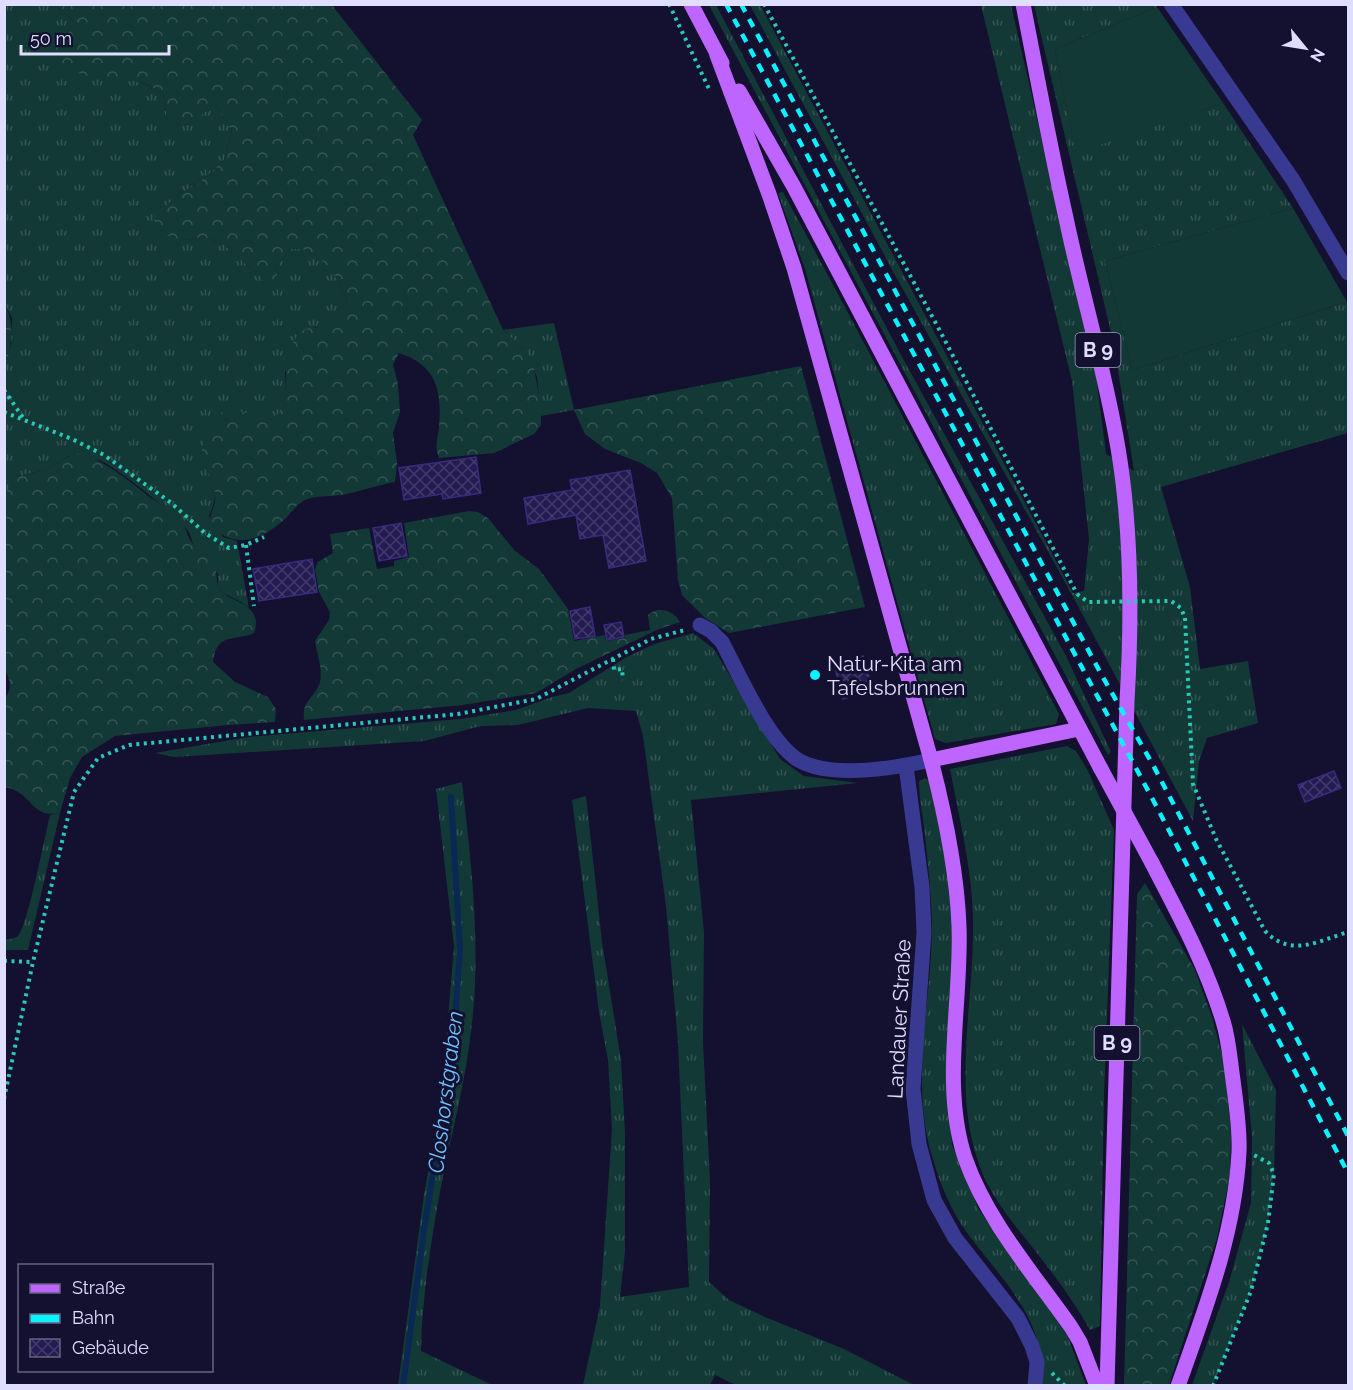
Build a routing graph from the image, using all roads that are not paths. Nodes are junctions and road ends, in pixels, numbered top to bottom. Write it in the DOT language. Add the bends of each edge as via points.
graph roads {
  1 [pos="691,4"];
  2 [pos="1023,4"];
  3 [pos="1171,4"];
  4 [pos="717,55"];
  5 [pos="1348,273"];
  6 [pos="700,626"];
  7 [pos="1080,729"];
  8 [pos="932,760"];
  9 [pos="906,766"];
  10 [pos="1035,1386"];
  11 [pos="1097,1386"];
  12 [pos="1107,1386"];
  13 [pos="1178,1386"];
  1 -- 4 [label="main road"];
  2 -- 12 [label="main road, B 9" via="1118,448 1129,542 1130,646"];
  3 -- 5 [label="lane" via="1293,180"];
  4 -- 7 [label="main road" via="794,186"];
  4 -- 8 [label="main road" via="794,268"];
  6 -- 9 [label="lane" via="722,642 769,729 798,760 818,769"];
  7 -- 8 [label="main road"];
  7 -- 13 [label="main road, bridge" via="1196,949 1224,1024 1238,1120 1239,1151 1232,1210 1217,1274"];
  8 -- 9 [label="lane"];
  8 -- 11 [label="main road" via="955,872 959,982 954,1088 964,1156 995,1222 1080,1342"];
  9 -- 10 [label="lane, Landauer Straße" via="924,932 913,1089 919,1144 934,1200 955,1238 1018,1318 1032,1346 1037,1362"];
}
